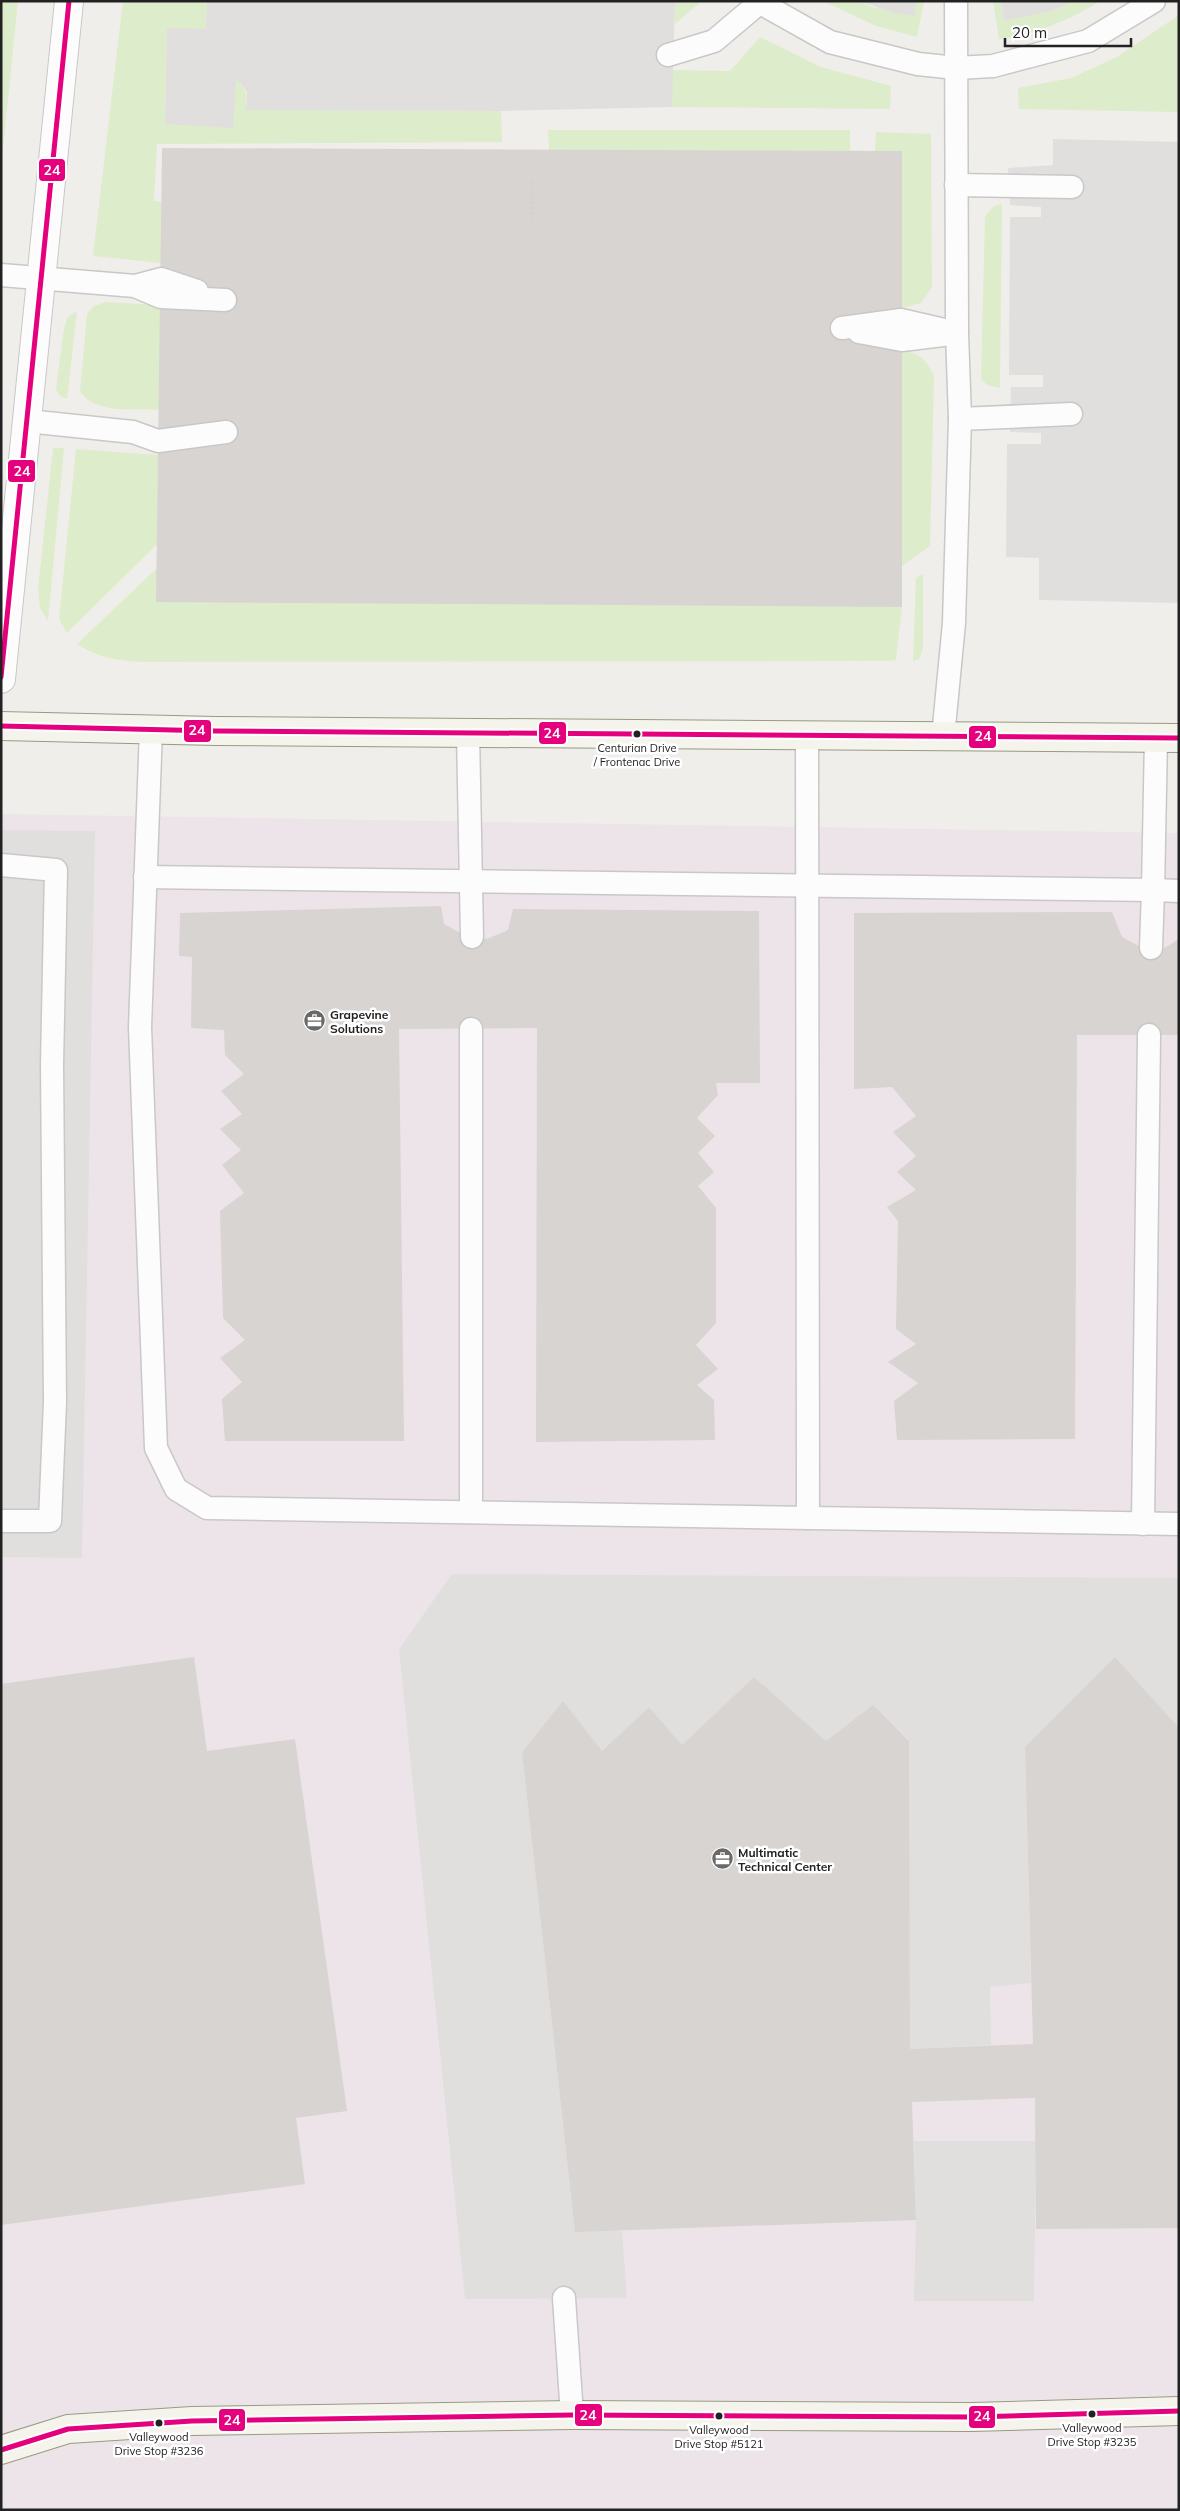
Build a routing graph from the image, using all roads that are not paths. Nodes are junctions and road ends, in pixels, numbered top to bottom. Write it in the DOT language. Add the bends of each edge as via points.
graph roads {
  1 [pos="68,1"];
  2 [pos="956,1"];
  3 [pos="1154,1"];
  4 [pos="758,2"];
  5 [pos="668,55"];
  6 [pos="956,68"];
  7 [pos="956,185"];
  8 [pos="1072,187"];
  9 [pos="1,275"];
  10 [pos="41,278"];
  11 [pos="225,300"];
  12 [pos="1071,414"];
  13 [pos="960,420"];
  14 [pos="27,421"];
  15 [pos="226,432"];
  16 [pos="1,679"];
  17 [pos="1,726"];
  18 [pos="151,729"];
  19 [pos="468,733"];
  20 [pos="807,736"];
  21 [pos="944,737"];
  22 [pos="1167,738"];
  23 [pos="1,865"];
  24 [pos="146,876"];
  25 [pos="469,882"];
  26 [pos="806,886"];
  27 [pos="1153,890"];
  28 [pos="1179,891"];
  29 [pos="472,937"];
  30 [pos="1151,948"];
  31 [pos="471,1029"];
  32 [pos="1149,1035"];
  33 [pos="471,1512"];
  34 [pos="808,1518"];
  35 [pos="1,1520"];
  36 [pos="1143,1524"];
  37 [pos="1179,1524"];
  38 [pos="564,2298"];
  39 [pos="1179,2411"];
  40 [pos="572,2416"];
  41 [pos="1,2450"];
  1 -- 10 [label="street"];
  2 -- 6 [label="lane"];
  3 -- 6 [label="lane" via="1088,41 993,66"];
  4 -- 5 [label="lane" via="714,41"];
  4 -- 6 [label="lane" via="830,42 910,62"];
  6 -- 7 [label="lane"];
  7 -- 8 [label="lane"];
  7 -- 13 [label="lane" via="956,334"];
  9 -- 10 [label="lane"];
  10 -- 11 [label="lane" via="135,286 161,297"];
  10 -- 14 [label="street"];
  12 -- 13 [label="lane"];
  13 -- 21 [label="lane" via="954,623"];
  14 -- 15 [label="lane" via="132,432 158,441"];
  14 -- 16 [label="street"];
  17 -- 18 [label="street"];
  18 -- 19 [label="street"];
  18 -- 24 [label="lane"];
  19 -- 20 [label="street"];
  19 -- 25 [label="lane"];
  20 -- 21 [label="street"];
  20 -- 26 [label="lane"];
  21 -- 22 [label="street"];
  22 -- 27 [label="lane"];
  23 -- 35 [label="lane" via="56,870 52,1065 55,1402 50,1521"];
  24 -- 25 [label="lane"];
  24 -- 33 [label="lane" via="140,1027 156,1448 176,1489 207,1508"];
  25 -- 26 [label="lane"];
  25 -- 29 [label="lane"];
  26 -- 27 [label="lane"];
  26 -- 34 [label="lane"];
  27 -- 28 [label="lane"];
  27 -- 30 [label="lane"];
  31 -- 33 [label="lane"];
  32 -- 36 [label="lane"];
  33 -- 34 [label="lane"];
  34 -- 36 [label="lane"];
  36 -- 37 [label="lane"];
  38 -- 40 [label="lane"];
  39 -- 40 [label="street" via="971,2416"];
  40 -- 41 [label="street" via="192,2421 68,2429"];
}
